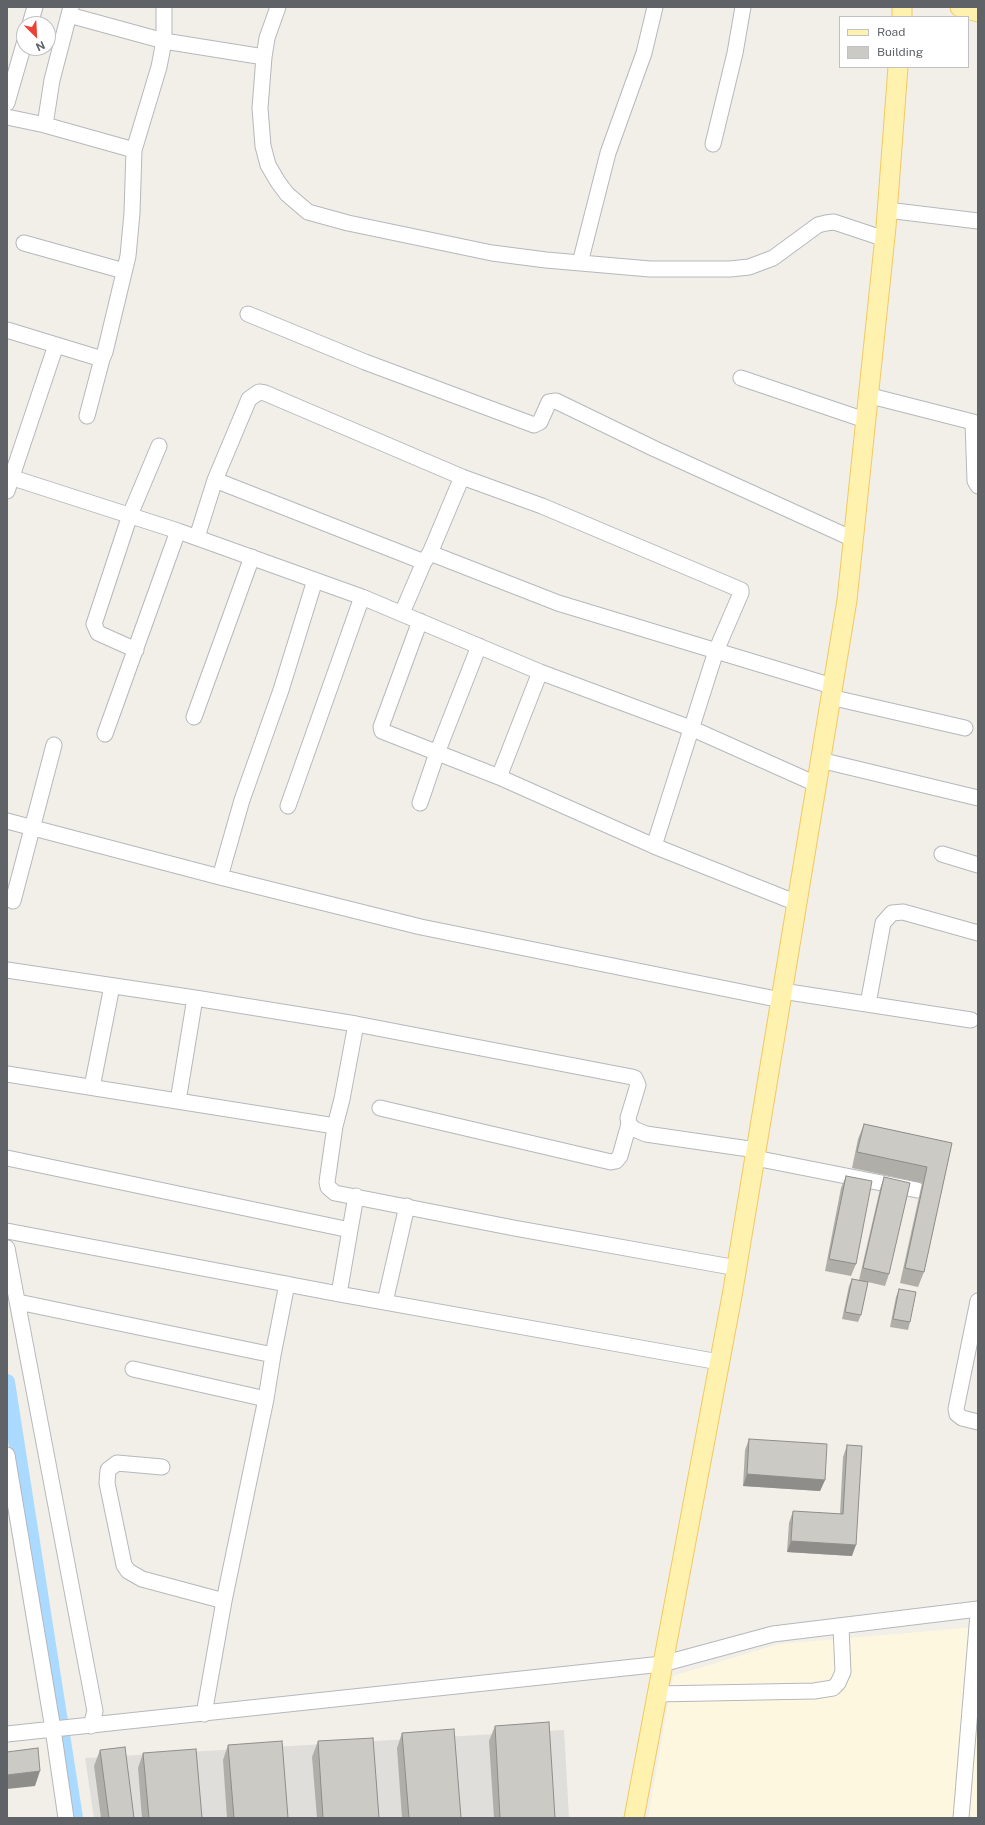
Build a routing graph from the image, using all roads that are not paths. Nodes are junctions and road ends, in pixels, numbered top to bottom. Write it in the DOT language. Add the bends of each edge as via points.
graph roads {
  1 [pos="164,7"];
  2 [pos="278,7"];
  3 [pos="655,7"];
  4 [pos="743,7"];
  5 [pos="960,7"];
  6 [pos="70,11"];
  7 [pos="978,12"];
  8 [pos="164,41"];
  9 [pos="21,56"];
  10 [pos="264,57"];
  11 [pos="898,68"];
  12 [pos="7,103"];
  13 [pos="7,117"];
  14 [pos="45,124"];
  15 [pos="713,144"];
  16 [pos="134,150"];
  17 [pos="887,210"];
  18 [pos="978,221"];
  19 [pos="885,239"];
  20 [pos="24,242"];
  21 [pos="580,263"];
  22 [pos="124,271"];
  23 [pos="248,314"];
  24 [pos="7,330"];
  25 [pos="56,345"];
  26 [pos="102,359"];
  27 [pos="741,378"];
  28 [pos="867,395"];
  29 [pos="87,416"];
  30 [pos="865,420"];
  31 [pos="976,423"];
  32 [pos="159,446"];
  33 [pos="9,476"];
  34 [pos="462,477"];
  35 [pos="215,480"];
  36 [pos="978,486"];
  37 [pos="7,491"];
  38 [pos="130,515"];
  39 [pos="178,531"];
  40 [pos="196,537"];
  41 [pos="853,539"];
  42 [pos="252,557"];
  43 [pos="427,558"];
  44 [pos="315,580"];
  45 [pos="362,597"];
  46 [pos="402,613"];
  47 [pos="420,621"];
  48 [pos="479,646"];
  49 [pos="136,650"];
  50 [pos="716,651"];
  51 [pos="540,672"];
  52 [pos="831,692"];
  53 [pos="194,717"];
  54 [pos="965,728"];
  55 [pos="693,729"];
  56 [pos="105,734"];
  57 [pos="54,745"];
  58 [pos="437,753"];
  59 [pos="820,760"];
  60 [pos="499,777"];
  61 [pos="816,784"];
  62 [pos="978,798"];
  63 [pos="420,803"];
  64 [pos="288,806"];
  65 [pos="7,821"];
  66 [pos="32,828"];
  67 [pos="654,846"];
  68 [pos="942,854"];
  69 [pos="978,865"];
  70 [pos="220,877"];
  71 [pos="13,900"];
  72 [pos="797,903"];
  73 [pos="978,932"];
  74 [pos="7,970"];
  75 [pos="112,986"];
  76 [pos="781,996"];
  77 [pos="195,998"];
  78 [pos="868,1004"];
  79 [pos="971,1020"];
  80 [pos="356,1024"];
  81 [pos="7,1074"];
  82 [pos="92,1087"];
  83 [pos="178,1101"];
  84 [pos="380,1108"];
  85 [pos="629,1124"];
  86 [pos="335,1126"];
  87 [pos="755,1154"];
  88 [pos="7,1158"];
  89 [pos="917,1190"];
  90 [pos="356,1196"];
  91 [pos="407,1206"];
  92 [pos="350,1230"];
  93 [pos="7,1231"];
  94 [pos="7,1248"];
  95 [pos="737,1268"];
  96 [pos="287,1284"];
  97 [pos="339,1294"];
  98 [pos="978,1301"];
  99 [pos="18,1302"];
  100 [pos="385,1302"];
  101 [pos="273,1356"];
  102 [pos="719,1362"];
  103 [pos="132,1369"];
  104 [pos="266,1399"];
  105 [pos="978,1422"];
  106 [pos="7,1454"];
  107 [pos="162,1467"];
  108 [pos="13,1528"];
  109 [pos="224,1601"];
  110 [pos="978,1609"];
  111 [pos="978,1614"];
  112 [pos="841,1627"];
  113 [pos="662,1664"];
  114 [pos="656,1694"];
  115 [pos="204,1714"];
  116 [pos="91,1726"];
  117 [pos="55,1729"];
  118 [pos="7,1734"];
  119 [pos="973,1740"];
  120 [pos="66,1818"];
  121 [pos="634,1818"];
  122 [pos="961,1818"];
  1 -- 8 [label="street"];
  2 -- 10 [label="street" via="267,38"];
  3 -- 21 [label="street" via="644,53 608,153"];
  4 -- 15 [label="street" via="735,53"];
  5 -- 7 [label="main road"];
  6 -- 8 [label="street"];
  6 -- 14 [label="street" via="52,80"];
  8 -- 10 [label="street"];
  8 -- 16 [label="street" via="159,67"];
  9 -- 12 [label="street"];
  10 -- 21 [label="street" via="260,124 268,165 288,194 308,212 348,223 492,253"];
  11 -- 17 [label="main road"];
  13 -- 14 [label="street"];
  14 -- 16 [label="street"];
  16 -- 22 [label="street" via="132,213"];
  17 -- 18 [label="street"];
  17 -- 19 [label="main road"];
  19 -- 21 [label="street" via="834,222 818,225 773,258 749,267 650,268"];
  19 -- 28 [label="main road"];
  20 -- 22 [label="street"];
  22 -- 26 [label="street"];
  23 -- 41 [label="street" via="365,362 534,425 540,422 549,402 556,401"];
  24 -- 25 [label="street"];
  25 -- 26 [label="street"];
  25 -- 33 [label="street"];
  26 -- 29 [label="street"];
  27 -- 30 [label="street"];
  28 -- 30 [label="main road"];
  28 -- 31 [label="street"];
  30 -- 41 [label="main road"];
  31 -- 36 [label="street" via="975,481"];
  32 -- 38 [label="street"];
  33 -- 37 [label="street"];
  33 -- 38 [label="street"];
  34 -- 35 [label="street" via="259,392 250,399"];
  34 -- 43 [label="street"];
  34 -- 50 [label="street" via="542,506 740,589 741,593"];
  35 -- 40 [label="street"];
  35 -- 43 [label="street"];
  38 -- 39 [label="street"];
  38 -- 49 [label="street" via="94,627 98,633"];
  39 -- 40 [label="street"];
  39 -- 49 [label="street"];
  40 -- 42 [label="street"];
  41 -- 52 [label="main road"];
  42 -- 44 [label="street"];
  42 -- 53 [label="street"];
  43 -- 46 [label="street"];
  43 -- 50 [label="street" via="558,603"];
  44 -- 45 [label="street"];
  44 -- 70 [label="street" via="281,690 242,800"];
  45 -- 46 [label="street"];
  45 -- 64 [label="street"];
  46 -- 47 [label="street"];
  47 -- 48 [label="street"];
  47 -- 58 [label="street" via="381,729 382,732"];
  48 -- 51 [label="street"];
  48 -- 58 [label="street"];
  49 -- 56 [label="street"];
  50 -- 52 [label="street"];
  50 -- 55 [label="street"];
  51 -- 55 [label="street"];
  51 -- 60 [label="street"];
  52 -- 54 [label="street"];
  52 -- 59 [label="main road"];
  55 -- 61 [label="street"];
  55 -- 67 [label="street"];
  57 -- 66 [label="street"];
  58 -- 60 [label="street"];
  58 -- 63 [label="street"];
  59 -- 61 [label="main road"];
  59 -- 62 [label="street"];
  60 -- 67 [label="street"];
  61 -- 72 [label="main road"];
  65 -- 66 [label="street"];
  66 -- 70 [label="street"];
  66 -- 71 [label="street"];
  67 -- 72 [label="street"];
  68 -- 69 [label="street"];
  70 -- 76 [label="street" via="421,927"];
  72 -- 76 [label="main road"];
  73 -- 78 [label="street" via="903,912 892,913 882,922"];
  74 -- 75 [label="street"];
  75 -- 77 [label="street"];
  75 -- 82 [label="street"];
  76 -- 78 [label="street"];
  76 -- 87 [label="main road"];
  77 -- 80 [label="street"];
  77 -- 83 [label="street"];
  78 -- 79 [label="street"];
  80 -- 85 [label="street" via="632,1077 637,1081 638,1089 628,1118"];
  80 -- 86 [label="street"];
  81 -- 82 [label="street"];
  82 -- 83 [label="street"];
  83 -- 86 [label="street"];
  84 -- 85 [label="street" via="611,1162 620,1156"];
  85 -- 87 [label="street" via="646,1134"];
  86 -- 90 [label="street" via="328,1187 335,1193"];
  87 -- 89 [label="street"];
  87 -- 95 [label="main road"];
  88 -- 92 [label="street"];
  90 -- 91 [label="street"];
  90 -- 92 [label="street"];
  91 -- 95 [label="street"];
  91 -- 100 [label="street"];
  92 -- 97 [label="street"];
  93 -- 96 [label="street"];
  94 -- 99 [label="street"];
  95 -- 102 [label="main road"];
  96 -- 97 [label="street"];
  96 -- 101 [label="street"];
  97 -- 100 [label="street"];
  98 -- 105 [label="street" via="956,1409 962,1418"];
  99 -- 101 [label="street"];
  99 -- 116 [label="street" via="95,1711"];
  100 -- 102 [label="street"];
  101 -- 104 [label="street"];
  102 -- 113 [label="main road"];
  103 -- 104 [label="street"];
  104 -- 109 [label="street"];
  106 -- 108 [label="street"];
  107 -- 109 [label="street" via="117,1463 108,1470 108,1483 124,1565 128,1571 142,1579"];
  108 -- 117 [label="street"];
  109 -- 115 [label="street"];
  110 -- 112 [label="street"];
  111 -- 119 [label="street"];
  112 -- 113 [label="street" via="773,1634"];
  112 -- 114 [label="street" via="843,1672 833,1688 814,1691"];
  113 -- 114 [label="main road"];
  113 -- 115 [label="street"];
  114 -- 121 [label="main road"];
  115 -- 116 [label="street"];
  116 -- 117 [label="street"];
  117 -- 118 [label="street"];
  117 -- 120 [label="street"];
  119 -- 122 [label="street"];
}
